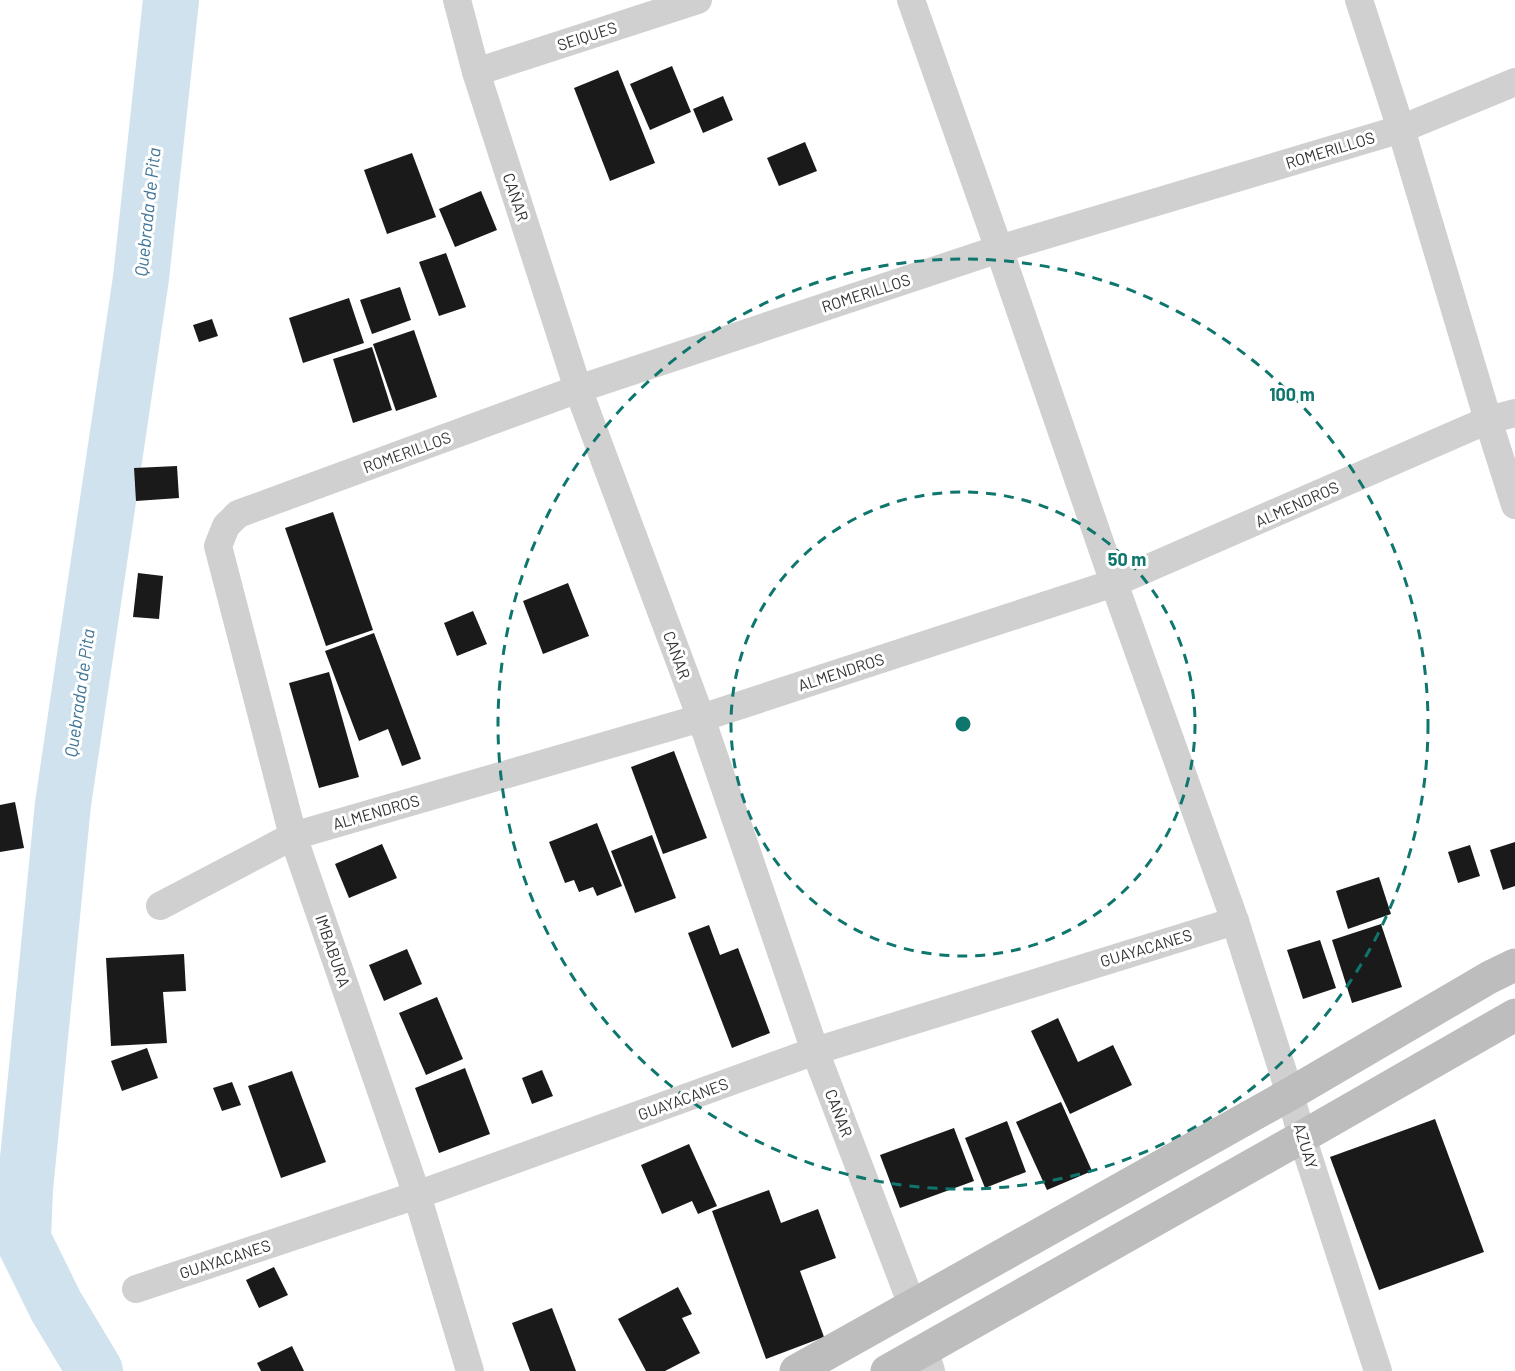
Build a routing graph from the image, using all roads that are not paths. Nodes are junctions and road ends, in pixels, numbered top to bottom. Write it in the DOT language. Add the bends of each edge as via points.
graph roads {
  1 [pos="457,0"];
  2 [pos="698,0"];
  3 [pos="911,0"];
  4 [pos="1359,0"];
  5 [pos="476,72"];
  6 [pos="1515,82"];
  7 [pos="1401,129"];
  8 [pos="999,249"];
  9 [pos="578,389"];
  10 [pos="1515,413"];
  11 [pos="1488,420"];
  12 [pos="1515,505"];
  13 [pos="226,526"];
  14 [pos="1114,583"];
  15 [pos="700,718"];
  16 [pos="293,836"];
  17 [pos="160,906"];
  18 [pos="1235,921"];
  19 [pos="1515,965"];
  20 [pos="1515,1015"];
  21 [pos="815,1051"];
  22 [pos="1290,1094"];
  23 [pos="1302,1137"];
  24 [pos="417,1195"];
  25 [pos="136,1289"];
  26 [pos="912,1305"];
  27 [pos="928,1360"];
  28 [pos="471,1371"];
  29 [pos="796,1371"];
  30 [pos="887,1371"];
  31 [pos="1378,1371"];
  1 -- 5 [label="street, CAÑAR"];
  2 -- 5 [label="street, SEIQUES"];
  3 -- 8 [label="street, AZUAY"];
  4 -- 7 [label="street"];
  5 -- 9 [label="street, CAÑAR"];
  6 -- 7 [label="street, ROMERILLOS"];
  7 -- 8 [label="street, ROMERILLOS"];
  7 -- 11 [label="street"];
  8 -- 9 [label="street, ROMERILLOS"];
  8 -- 14 [label="street, AZUAY"];
  9 -- 13 [label="street, ROMERILLOS" via="238,514"];
  9 -- 15 [label="street, CAÑAR"];
  10 -- 11 [label="street, ALMENDROS"];
  11 -- 12 [label="street"];
  11 -- 14 [label="street, ALMENDROS"];
  13 -- 16 [label="street, IMBABURA" via="218,546"];
  14 -- 15 [label="street, ALMENDROS"];
  14 -- 18 [label="street, AZUAY"];
  15 -- 16 [label="street, ALMENDROS"];
  15 -- 21 [label="street, CAÑAR"];
  16 -- 17 [label="street, ALMENDROS"];
  16 -- 24 [label="street, IMBABURA"];
  18 -- 21 [label="street, GUAYACANES"];
  18 -- 22 [label="street, AZUAY"];
  19 -- 22 [label="main road"];
  20 -- 23 [label="main road"];
  21 -- 24 [label="street, GUAYACANES"];
  21 -- 26 [label="street, CAÑAR"];
  22 -- 23 [label="street, AZUAY"];
  22 -- 26 [label="main road"];
  23 -- 27 [label="main road"];
  23 -- 31 [label="street, AZUAY"];
  24 -- 25 [label="street, GUAYACANES"];
  24 -- 28 [label="street, IMBABURA"];
  26 -- 29 [label="main road"];
  27 -- 30 [label="main road"];
}
